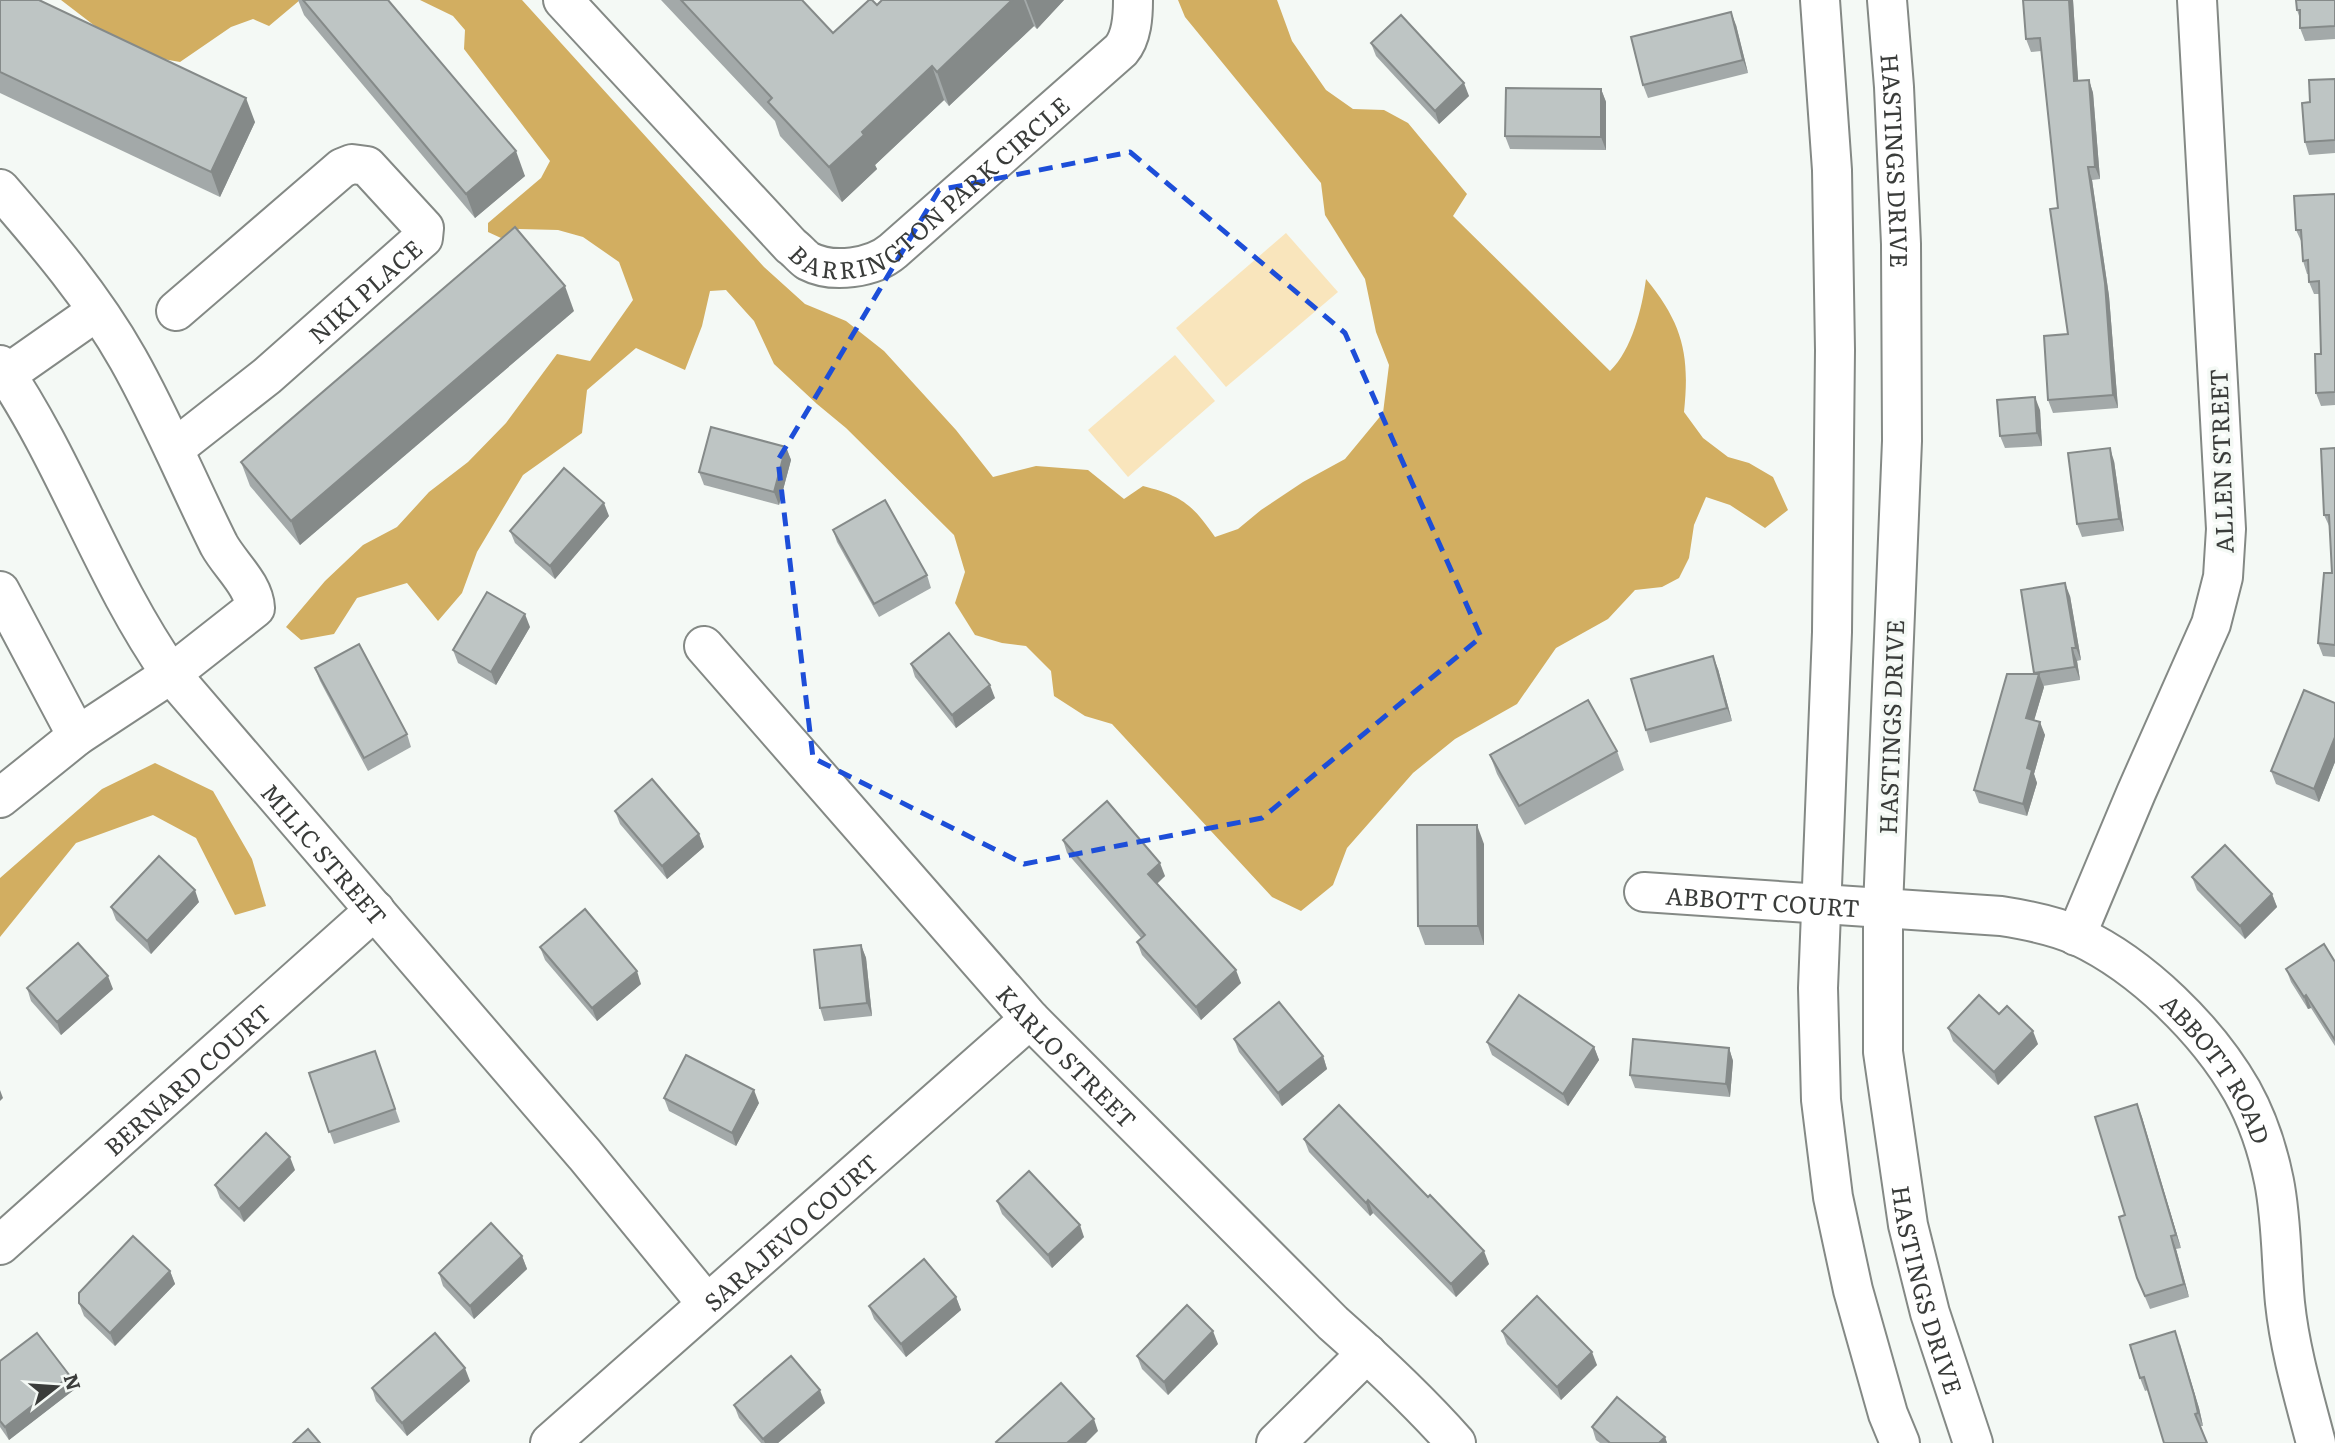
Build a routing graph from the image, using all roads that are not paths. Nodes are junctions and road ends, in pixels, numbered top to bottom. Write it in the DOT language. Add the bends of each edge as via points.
graph roads {
  1 [pos="563,0"];
  2 [pos="1133,0"];
  3 [pos="1820,0"];
  4 [pos="1887,0"];
  5 [pos="2197,0"];
  6 [pos="0,189"];
  7 [pos="97,311"];
  8 [pos="176,311"];
  9 [pos="2,373"];
  10 [pos="174,449"];
  11 [pos="0,591"];
  12 [pos="704,646"];
  13 [pos="171,674"];
  14 [pos="77,736"];
  15 [pos="0,799"];
  16 [pos="1644,892"];
  17 [pos="1822,904"];
  18 [pos="1883,908"];
  19 [pos="375,910"];
  20 [pos="2076,936"];
  21 [pos="1030,1019"];
  22 [pos="0,1245"];
  23 [pos="707,1304"];
  24 [pos="1367,1353"];
  25 [pos="550,1443"];
  26 [pos="1276,1443"];
  27 [pos="1456,1443"];
  28 [pos="1900,1443"];
  29 [pos="1973,1443"];
  30 [pos="2316,1443"];
  1 -- 2 [label="street, BARRINGTON PARK CIRCLE" via="791,246 808,260 838,267 883,260 1121,50 1133,17"];
  3 -- 17 [label="street" via="1832,170 1835,350 1832,632"];
  4 -- 18 [label="street, HASTINGS DRIVE" via="1901,244 1902,440"];
  5 -- 20 [label="street, ALLEN STREET" via="2226,529 2223,577 2211,624"];
  6 -- 7 [label="street"];
  7 -- 9 [label="street"];
  7 -- 10 [label="street"];
  8 -- 10 [label="street, NIKI PLACE" via="352,164 367,166 424,228 423,238 288,358"];
  9 -- 13 [label="street, MILIC STREET" via="66,478 144,636"];
  10 -- 13 [label="street" via="222,550 254,598 255,608"];
  11 -- 14 [label="street"];
  12 -- 21 [label="street, KARLO STREET"];
  13 -- 14 [label="street"];
  13 -- 19 [label="street, MILIC STREET"];
  14 -- 15 [label="street"];
  16 -- 17 [label="street, ABBOTT COURT"];
  17 -- 18 [label="street, ABBOTT COURT"];
  17 -- 28 [label="street" via="1818,988 1821,1100 1833,1197 1853,1290"];
  18 -- 20 [label="street, ABBOTT ROAD" via="2001,916"];
  18 -- 29 [label="street, HASTINGS DRIVE" via="1883,1052 1908,1225 1933,1324"];
  19 -- 22 [label="street, BERNARD COURT"];
  19 -- 23 [label="street, MILIC STREET"];
  20 -- 30 [label="street, ABBOTT ROAD" via="2115,956 2157,990 2204,1039 2243,1092 2274,1180 2285,1304"];
  21 -- 23 [label="street, SARAJEVO COURT"];
  21 -- 24 [label="street, KARLO STREET"];
  23 -- 25 [label="street, SARAJEVO COURT"];
  24 -- 26 [label="street"];
  24 -- 27 [label="street, KARLO STREET"];
}
